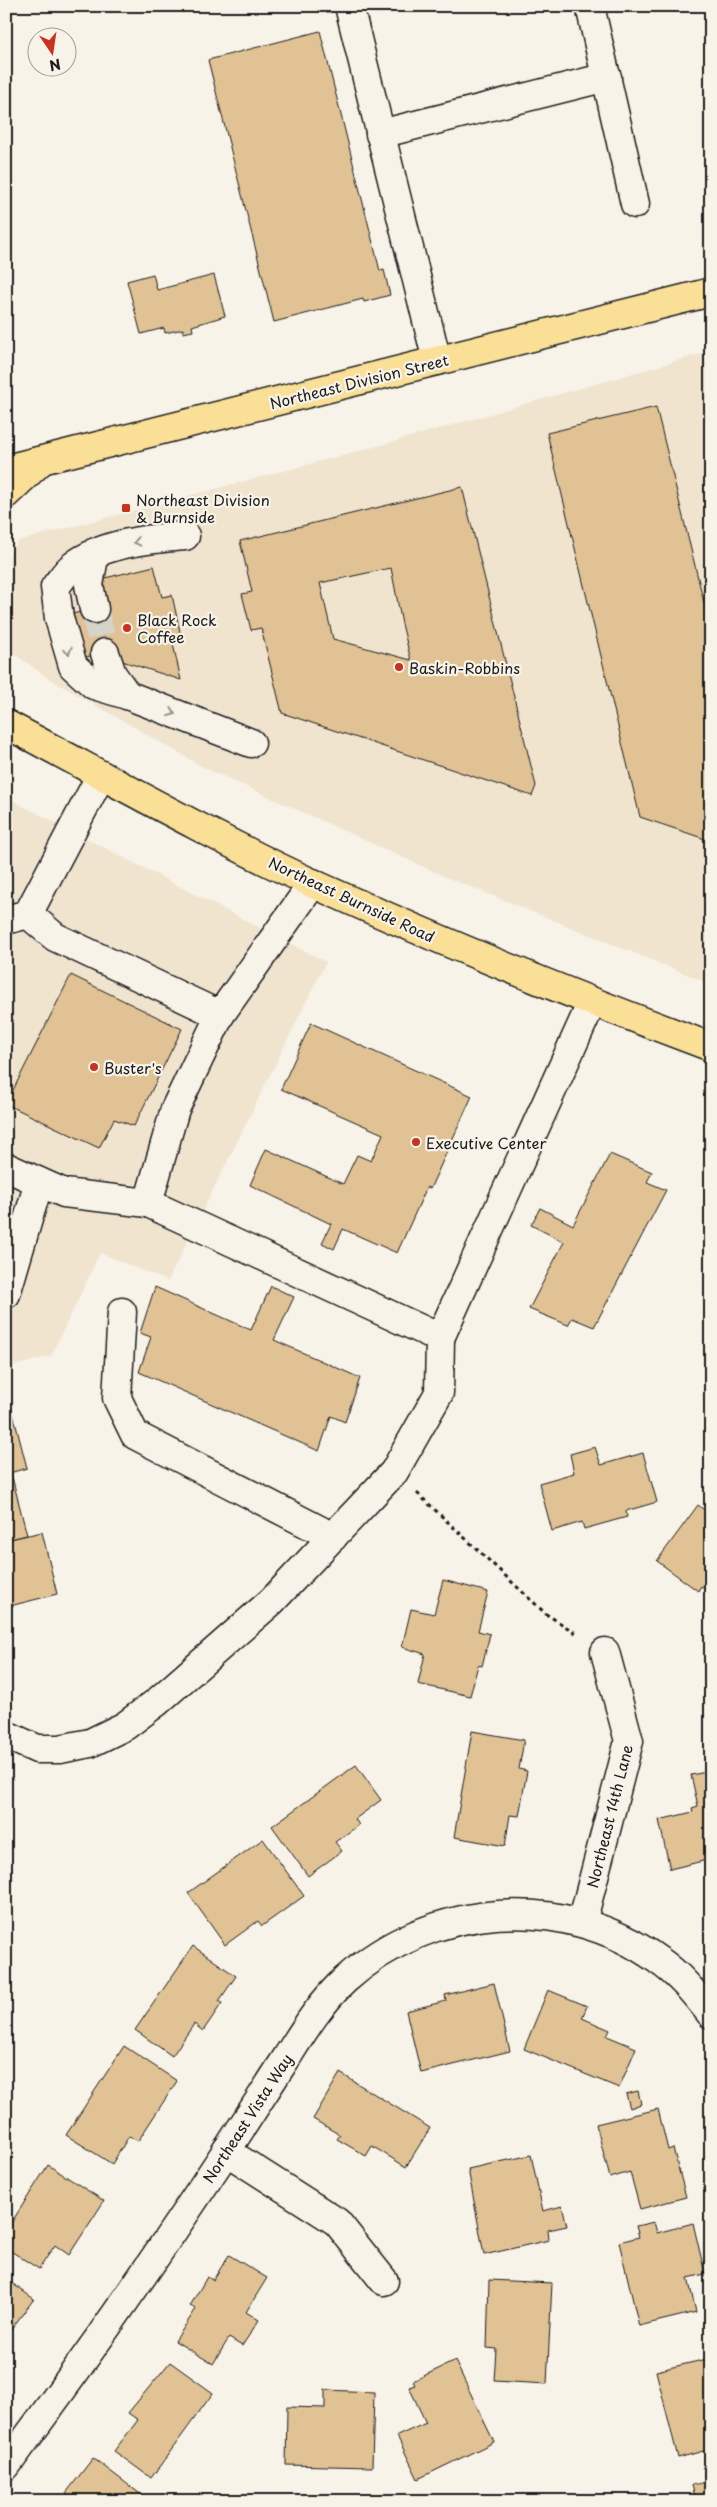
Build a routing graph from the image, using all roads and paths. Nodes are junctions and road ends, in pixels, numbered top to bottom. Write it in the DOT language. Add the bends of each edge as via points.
graph roads {
  1 [pos="349,6"];
  2 [pos="590,6"];
  3 [pos="607,77"];
  4 [pos="380,134"];
  5 [pos="635,204"];
  6 [pos="711,292"];
  7 [pos="437,361"];
  8 [pos="42,460"];
  9 [pos="6,469"];
  10 [pos="6,494"];
  11 [pos="185,536"];
  12 [pos="95,552"];
  13 [pos="94,609"];
  14 [pos="105,653"];
  15 [pos="127,695"];
  16 [pos="6,724"];
  17 [pos="251,743"];
  18 [pos="101,774"];
  19 [pos="313,883"];
  20 [pos="17,917"];
  21 [pos="592,1002"];
  22 [pos="220,1015"];
  23 [pos="711,1047"];
  24 [pos="6,1167"];
  25 [pos="39,1182"];
  26 [pos="148,1203"];
  27 [pos="6,1294"];
  28 [pos="122,1312"];
  29 [pos="440,1338"];
  30 [pos="394,1472"];
  31 [pos="333,1537"];
  32 [pos="605,1652"];
  33 [pos="6,1735"];
  34 [pos="582,1923"];
  35 [pos="711,2014"];
  36 [pos="226,2151"];
  37 [pos="384,2281"];
  38 [pos="6,2466"];
  1 -- 4 [label="street"];
  2 -- 3 [label="street"];
  3 -- 4 [label="street"];
  3 -- 5 [label="street"];
  4 -- 7 [label="street"];
  6 -- 7 [label="main road, Northeast Division Street"];
  7 -- 8 [label="main road, Northeast Division Street"];
  8 -- 9 [label="main road, Northeast Division Street"];
  8 -- 10 [label="main road"];
  11 -- 12 [label="street, one-way" via="153,539"];
  12 -- 13 [label="street" via="88,585"];
  12 -- 15 [label="street, one-way" via="72,567 55,587 59,618 73,666 94,685"];
  14 -- 15 [label="street" via="112,674"];
  15 -- 17 [label="street, one-way"];
  16 -- 18 [label="main road, Northeast Burnside Road"];
  18 -- 19 [label="main road, Northeast Burnside Road"];
  18 -- 20 [label="street"];
  19 -- 21 [label="main road, Northeast Burnside Road"];
  19 -- 22 [label="street"];
  20 -- 22 [label="street"];
  21 -- 23 [label="main road, Northeast Burnside Road"];
  21 -- 29 [label="street"];
  22 -- 26 [label="street" via="175,1109"];
  24 -- 25 [label="street"];
  25 -- 26 [label="street" via="64,1193"];
  25 -- 27 [label="street"];
  26 -- 29 [label="street"];
  28 -- 31 [label="street" via="117,1398 135,1436"];
  29 -- 30 [label="street" via="439,1393"];
  30 -- 31 [label="street"];
  30 -- 32 [label="path" via="546,1614"];
  31 -- 33 [label="street" via="272,1601 125,1726 90,1743 60,1749 37,1749"];
  32 -- 34 [label="street, Northeast 14th Lane" via="629,1741"];
  34 -- 35 [label="street, Northeast Vista Way" via="621,1938 658,1960 690,1988"];
  34 -- 36 [label="street, Northeast Vista Way" via="540,1914 498,1914 455,1920 415,1934 378,1954 344,1981 316,2012"];
  36 -- 37 [label="street" via="337,2222"];
  36 -- 38 [label="street, Northeast Vista Way" via="67,2384"];
}
